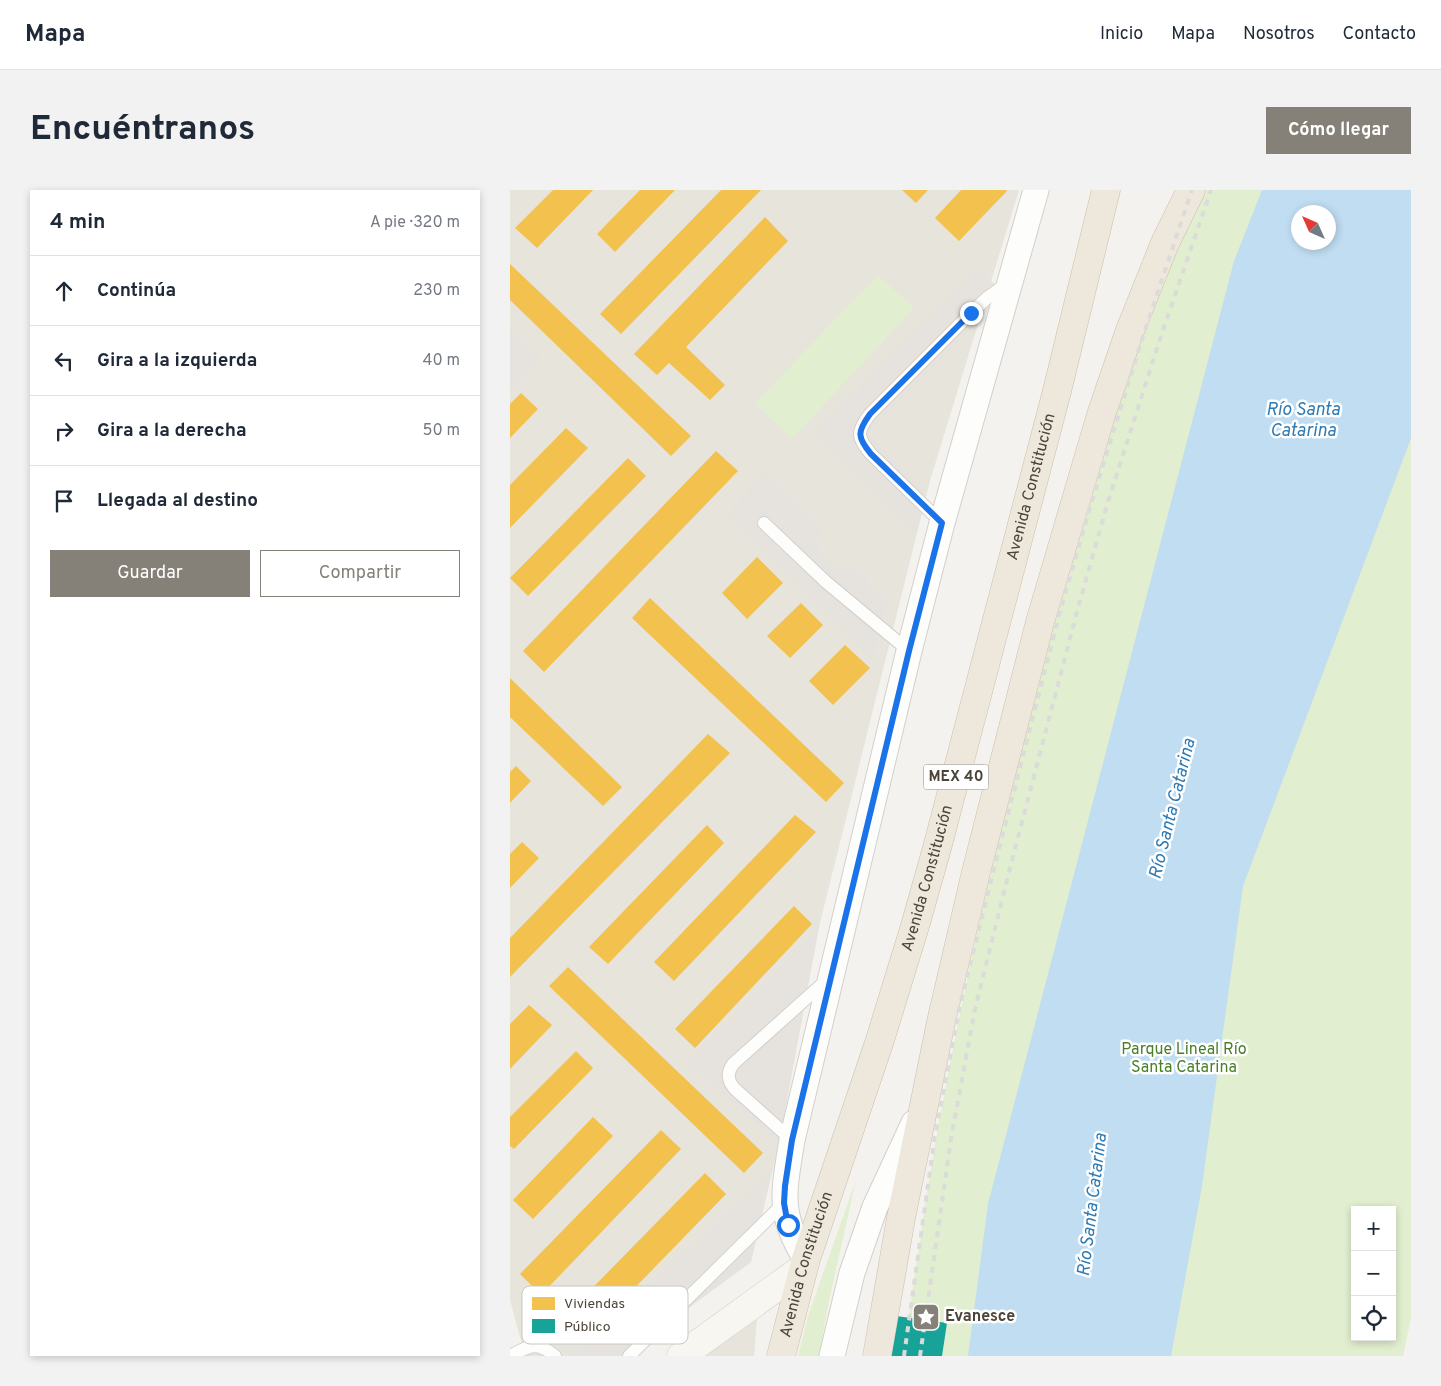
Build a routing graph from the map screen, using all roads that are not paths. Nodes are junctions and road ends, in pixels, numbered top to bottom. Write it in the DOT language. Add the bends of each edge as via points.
graph roads {
  1 [pos="1106,190"];
  2 [pos="1191,190"];
  3 [pos="1034,192"];
  4 [pos="1010,281"];
  5 [pos="764,523"];
  6 [pos="942,523"];
  7 [pos="909,651"];
  8 [pos="833,974"];
  9 [pos="924,1103"];
  10 [pos="792,1140"];
  11 [pos="784,1203"];
  12 [pos="805,1264"];
  13 [pos="688,1298"];
  14 [pos="641,1344"];
  15 [pos="510,1356"];
  16 [pos="555,1356"];
  17 [pos="629,1356"];
  18 [pos="681,1356"];
  19 [pos="781,1356"];
  20 [pos="832,1356"];
  21 [pos="877,1356"];
  1 -- 12 [label="highway, Avenida Constitución / MEX 40" via="1057,391 915,926"];
  2 -- 9 [label="highway, MEX 40" via="1165,243 1129,333 1101,415 1040,622 976,872"];
  3 -- 4 [label="street"];
  4 -- 6 [label="street"];
  4 -- 6 [label="lane" via="971,313 870,414 859,431 871,454"];
  5 -- 7 [label="lane" via="826,582"];
  6 -- 7 [label="street"];
  7 -- 8 [label="street"];
  8 -- 10 [label="street"];
  8 -- 10 [label="lane" via="733,1064 728,1073 732,1086"];
  9 -- 20 [label="street" via="875,1207 852,1273"];
  9 -- 21 [label="highway, MEX 40"];
  10 -- 11 [label="street"];
  11 -- 12 [label="street" via="788,1225"];
  11 -- 13 [label="lane"];
  12 -- 18 [label="street"];
  12 -- 19 [label="highway, Avenida Constitución / MEX 40"];
  14 -- 17 [label="lane"];
  15 -- 16 [label="lane" via="534,1345"];
}
